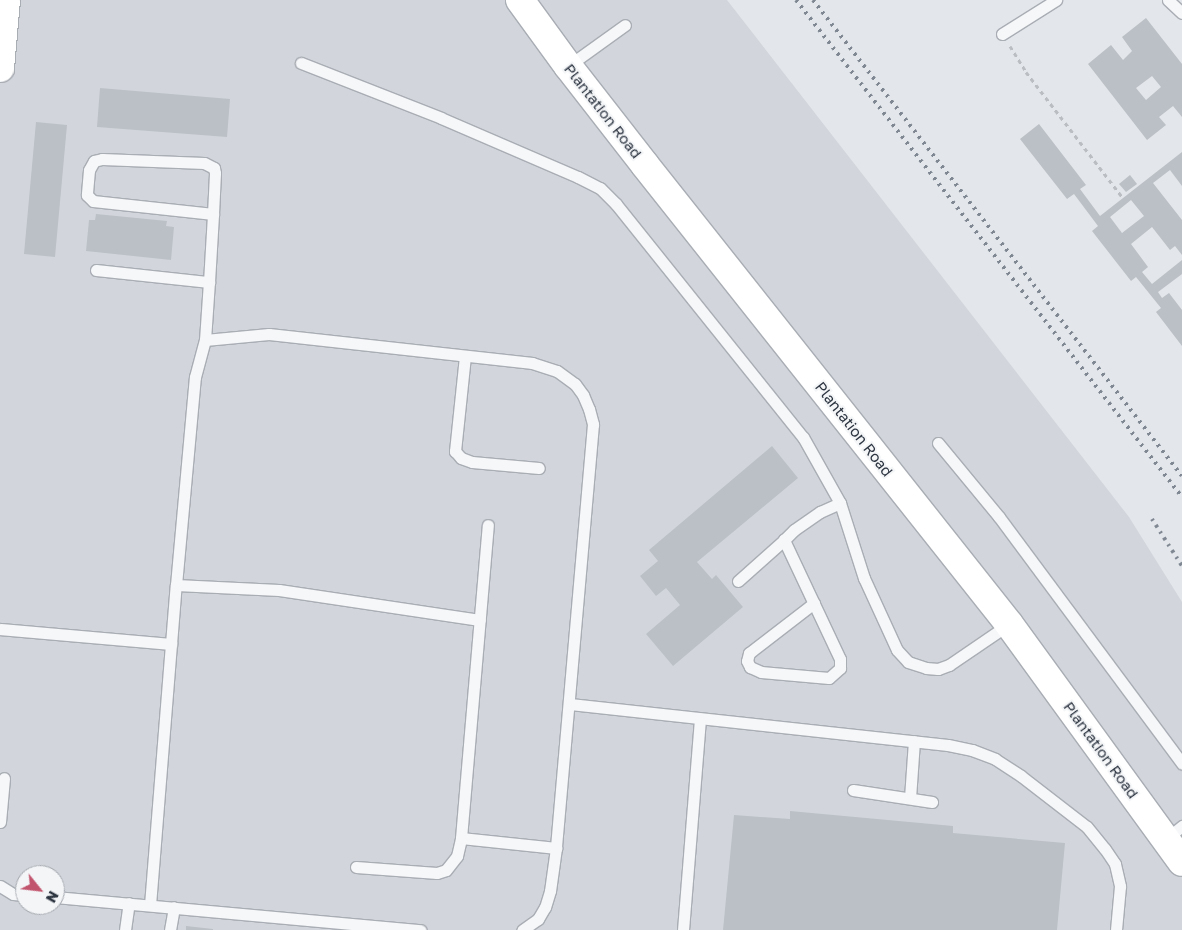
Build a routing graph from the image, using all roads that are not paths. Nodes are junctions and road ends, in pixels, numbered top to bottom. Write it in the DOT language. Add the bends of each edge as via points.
graph roads {
  1 [pos="6,0"];
  2 [pos="520,0"];
  3 [pos="1056,0"];
  4 [pos="1168,0"];
  5 [pos="1182,13"];
  6 [pos="625,25"];
  7 [pos="2,28"];
  8 [pos="1002,34"];
  9 [pos="300,63"];
  10 [pos="568,66"];
  11 [pos="0,68"];
  12 [pos="213,214"];
  13 [pos="96,270"];
  14 [pos="209,282"];
  15 [pos="205,340"];
  16 [pos="465,356"];
  17 [pos="938,443"];
  18 [pos="539,468"];
  19 [pos="840,504"];
  20 [pos="488,525"];
  21 [pos="784,540"];
  22 [pos="738,581"];
  23 [pos="176,585"];
  24 [pos="814,603"];
  25 [pos="480,620"];
  26 [pos="1009,624"];
  27 [pos="0,629"];
  28 [pos="171,644"];
  29 [pos="570,704"];
  30 [pos="700,718"];
  31 [pos="914,741"];
  32 [pos="1182,763"];
  33 [pos="4,778"];
  34 [pos="853,790"];
  35 [pos="910,798"];
  36 [pos="932,802"];
  37 [pos="0,822"];
  38 [pos="1174,833"];
  39 [pos="462,838"];
  40 [pos="556,848"];
  41 [pos="1182,862"];
  42 [pos="356,867"];
  43 [pos="0,886"];
  44 [pos="15,894"];
  45 [pos="65,899"];
  46 [pos="129,903"];
  47 [pos="150,905"];
  48 [pos="174,907"];
  49 [pos="125,930"];
  50 [pos="170,930"];
  51 [pos="421,930"];
  52 [pos="522,930"];
  53 [pos="683,930"];
  54 [pos="1116,930"];
  1 -- 7 [label="street"];
  2 -- 10 [label="street, Plantation Road"];
  3 -- 8 [label="lane"];
  4 -- 5 [label="lane"];
  6 -- 10 [label="lane"];
  7 -- 11 [label="street"];
  9 -- 19 [label="lane" via="440,118 600,188 803,437"];
  10 -- 26 [label="street, Plantation Road"];
  12 -- 12 [label="lane" via="93,201 87,196 89,170 96,160 204,163 212,166 215,173"];
  12 -- 14 [label="lane"];
  13 -- 14 [label="lane"];
  14 -- 15 [label="lane"];
  15 -- 16 [label="lane" via="269,334"];
  15 -- 23 [label="lane" via="191,410"];
  16 -- 18 [label="lane" via="455,451 461,458 472,462"];
  16 -- 29 [label="lane" via="532,363 557,371 575,384 589,409 593,424"];
  17 -- 32 [label="lane" via="1016,540"];
  19 -- 21 [label="lane" via="820,512"];
  19 -- 26 [label="lane" via="864,578 897,650 908,662 926,668 949,665"];
  20 -- 25 [label="lane"];
  21 -- 22 [label="lane"];
  21 -- 24 [label="lane"];
  23 -- 25 [label="lane" via="278,590"];
  23 -- 28 [label="lane"];
  24 -- 24 [label="lane" via="840,659 836,674 829,678 761,672 750,667 747,661 749,654"];
  25 -- 39 [label="lane"];
  26 -- 38 [label="street, Plantation Road"];
  27 -- 28 [label="lane"];
  28 -- 47 [label="lane"];
  29 -- 30 [label="lane"];
  29 -- 40 [label="lane"];
  30 -- 31 [label="lane"];
  30 -- 53 [label="lane"];
  31 -- 35 [label="lane"];
  31 -- 54 [label="lane" via="972,750 995,759 1087,827 1115,864 1120,886"];
  33 -- 37 [label="lane"];
  34 -- 35 [label="lane"];
  35 -- 36 [label="lane"];
  38 -- 41 [label="street, Plantation Road"];
  39 -- 40 [label="lane"];
  39 -- 42 [label="lane" via="453,863 437,873"];
  40 -- 52 [label="lane" via="545,907 538,919"];
  43 -- 44 [label="lane"];
  45 -- 46 [label="lane"];
  46 -- 47 [label="lane"];
  46 -- 49 [label="lane"];
  47 -- 48 [label="lane"];
  48 -- 50 [label="lane"];
  48 -- 51 [label="lane"];
}
